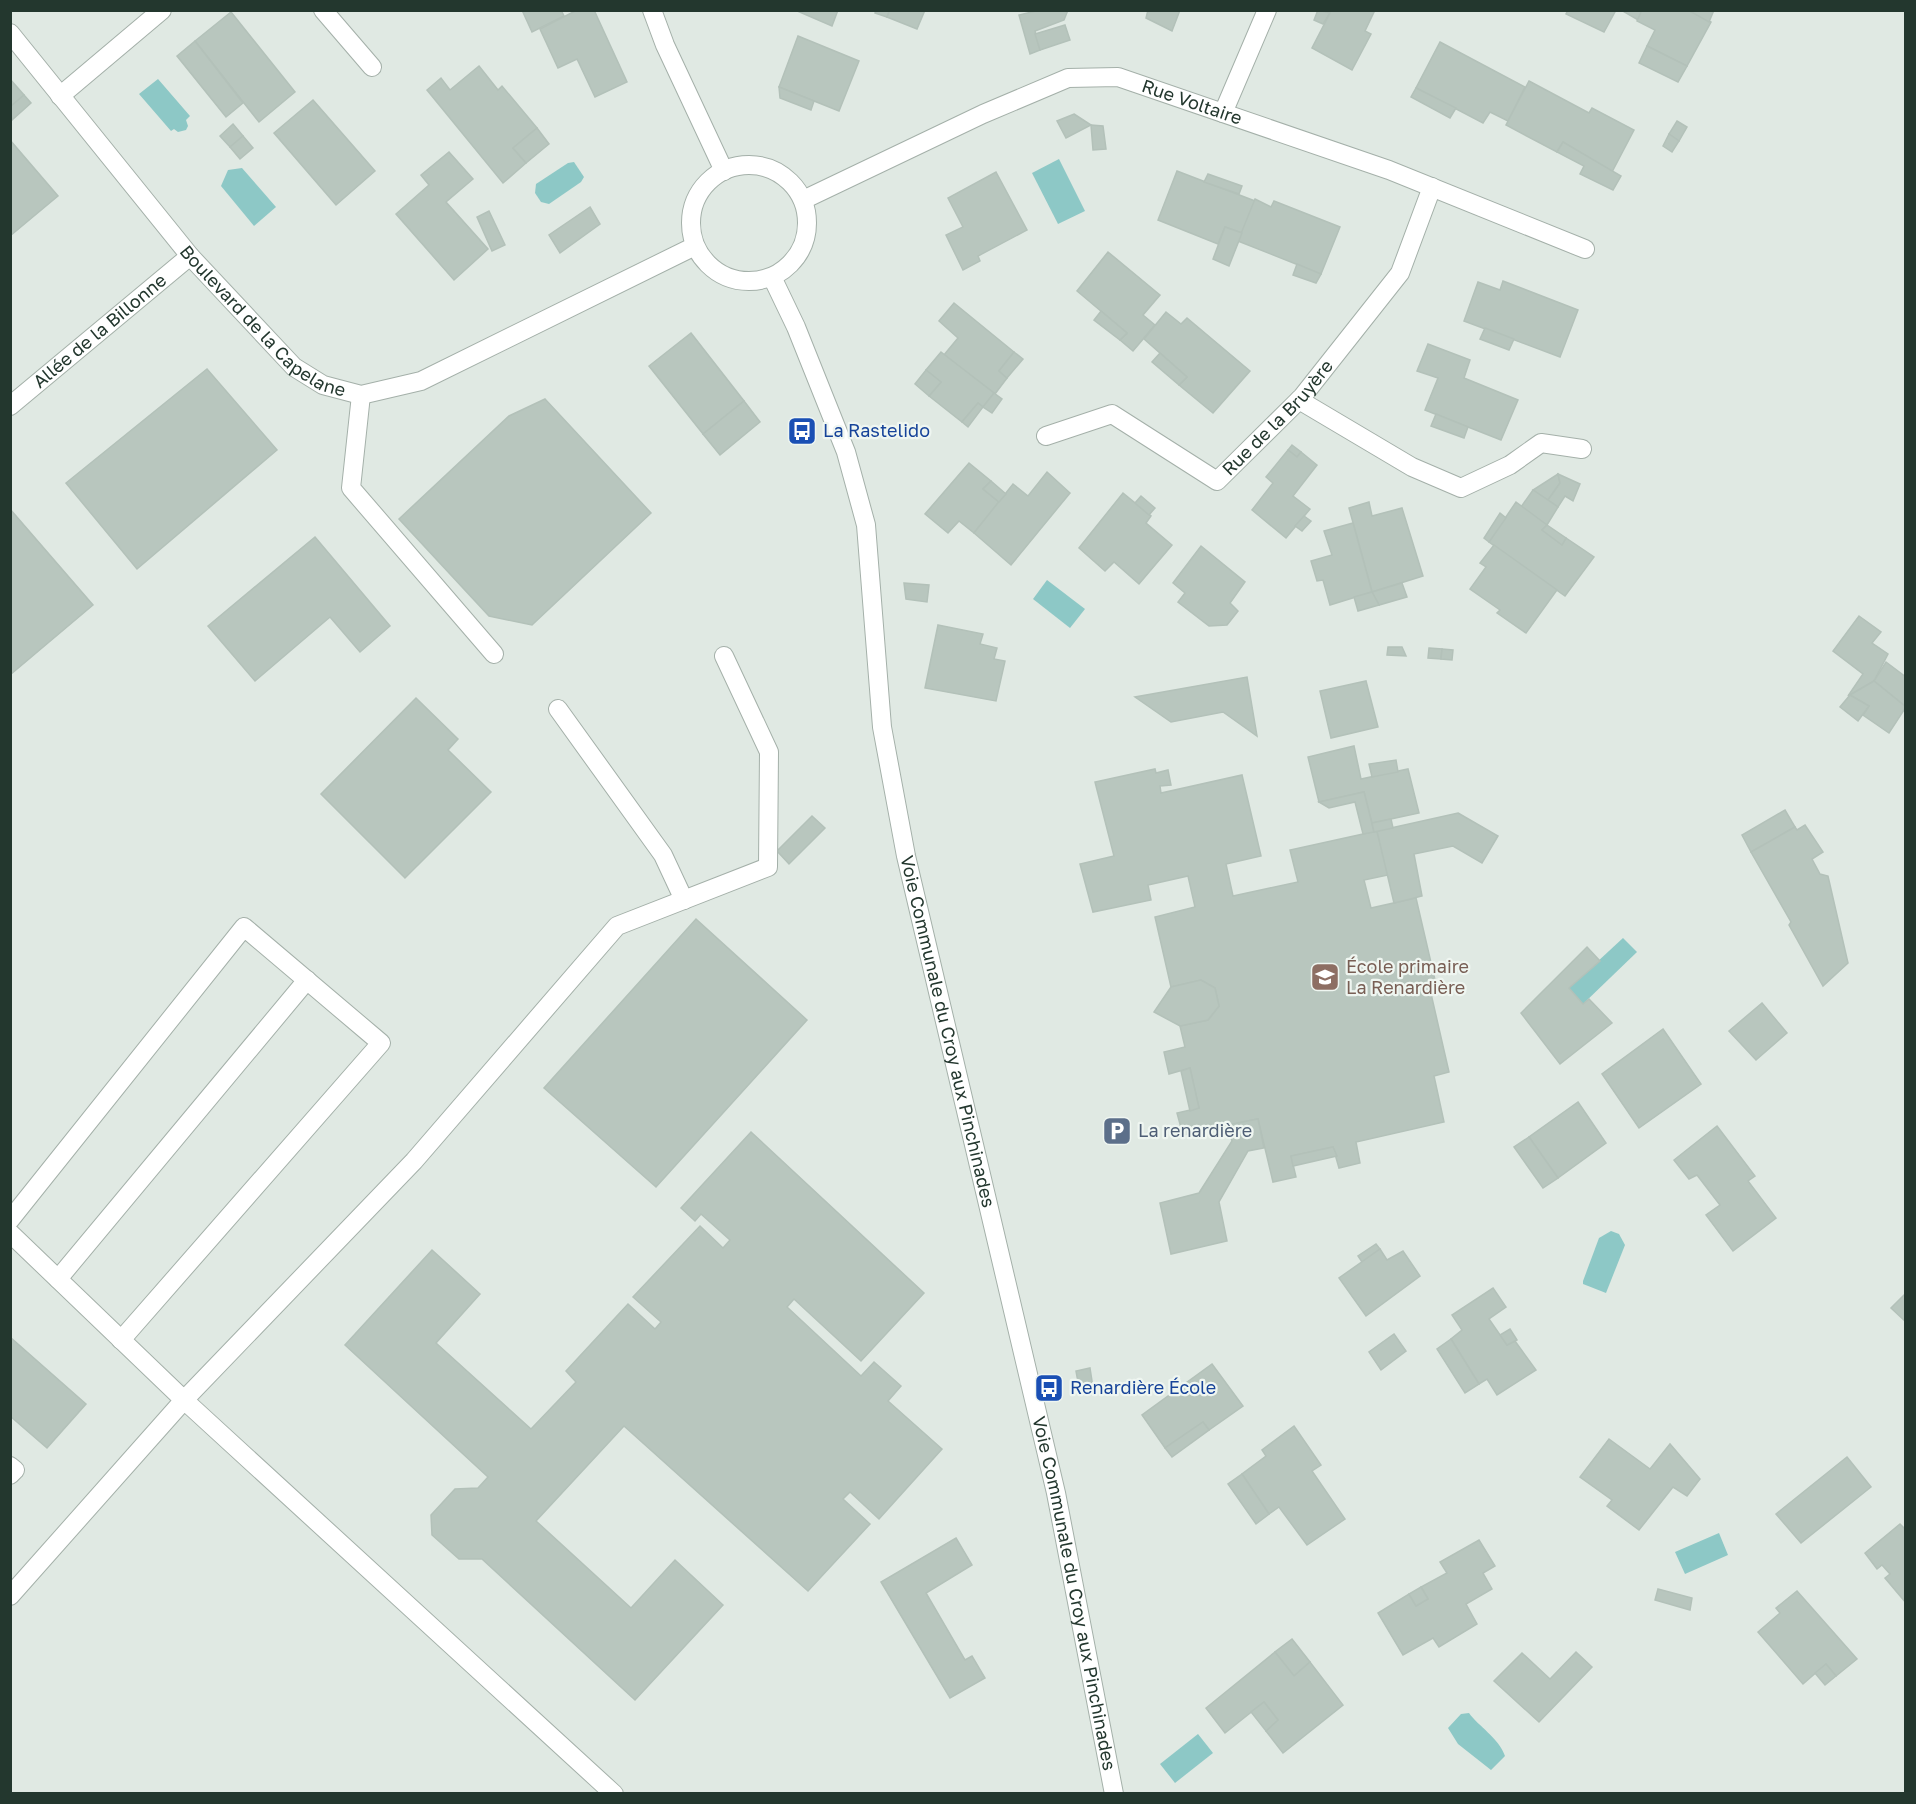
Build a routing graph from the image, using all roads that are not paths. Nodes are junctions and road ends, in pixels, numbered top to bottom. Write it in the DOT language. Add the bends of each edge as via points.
graph roads {
  1 [pos="162,10"];
  2 [pos="323,10"];
  3 [pos="652,10"];
  4 [pos="1267,10"];
  5 [pos="10,33"];
  6 [pos="372,67"];
  7 [pos="60,96"];
  8 [pos="1223,113"];
  9 [pos="723,171"];
  10 [pos="1432,187"];
  11 [pos="803,200"];
  12 [pos="695,246"];
  13 [pos="1585,249"];
  14 [pos="190,256"];
  15 [pos="772,277"];
  16 [pos="361,394"];
  17 [pos="1299,400"];
  18 [pos="10,406"];
  19 [pos="1046,436"];
  20 [pos="1582,449"];
  21 [pos="494,654"];
  22 [pos="724,656"];
  23 [pos="558,709"];
  24 [pos="684,900"];
  25 [pos="307,980"];
  26 [pos="10,1220"];
  27 [pos="10,1233"];
  28 [pos="58,1279"];
  29 [pos="121,1340"];
  30 [pos="184,1400"];
  31 [pos="10,1466"];
  32 [pos="10,1475"];
  33 [pos="10,1596"];
  34 [pos="614,1794"];
  35 [pos="1114,1794"];
  1 -- 7 [label="street"];
  2 -- 6 [label="street"];
  3 -- 9 [label="street"];
  4 -- 8 [label="street"];
  5 -- 7 [label="street, Boulevard de la Capelane"];
  7 -- 14 [label="street, Boulevard de la Capelane"];
  8 -- 10 [label="street, Rue Voltaire"];
  8 -- 11 [label="street, Rue Voltaire" via="1118,77 1068,78"];
  9 -- 11 [label="street" via="741,165 778,172"];
  9 -- 12 [label="street" via="698,195 692,211"];
  10 -- 13 [label="street, Rue Voltaire"];
  10 -- 17 [label="street, Rue de la Bruyère" via="1400,273"];
  11 -- 15 [label="street" via="807,222 803,244 791,264"];
  12 -- 15 [label="street" via="708,264 727,277 750,281"];
  12 -- 16 [label="street, Boulevard de la Capelane" via="421,381"];
  14 -- 16 [label="street, Boulevard de la Capelane" via="294,367 323,385"];
  14 -- 18 [label="street, Allée de la Billonne"];
  15 -- 35 [label="street, Voie Communale du Croy aux Pinchinades" via="846,452 866,525 882,728 906,856 1056,1493"];
  16 -- 21 [label="street" via="351,488"];
  17 -- 19 [label="street, Rue de la Bruyère" via="1217,481 1112,414"];
  17 -- 20 [label="street" via="1412,467 1461,488 1510,465 1541,443"];
  22 -- 24 [label="street" via="769,752 768,867"];
  23 -- 24 [label="street" via="663,855"];
  24 -- 30 [label="street" via="617,927 414,1161"];
  25 -- 26 [label="street" via="243,927"];
  25 -- 28 [label="street"];
  25 -- 29 [label="street" via="381,1043"];
  27 -- 28 [label="street"];
  28 -- 29 [label="street"];
  29 -- 30 [label="street"];
  30 -- 33 [label="street"];
  30 -- 34 [label="street"];
  31 -- 32 [label="street" via="15,1470"];
}
